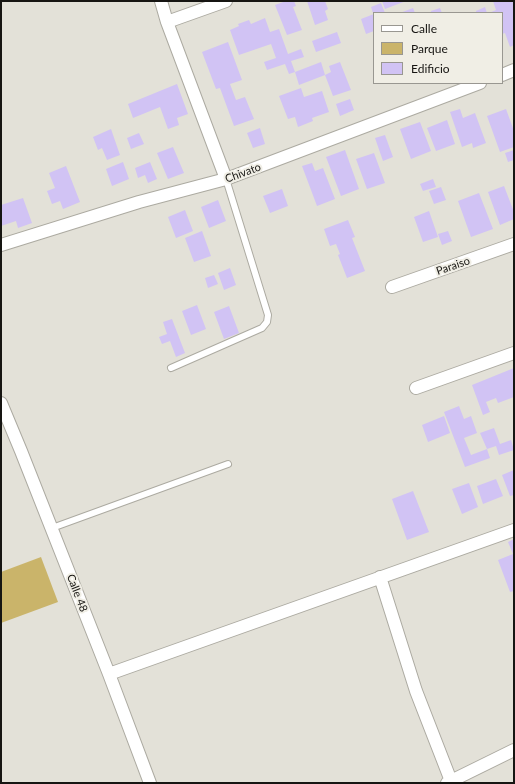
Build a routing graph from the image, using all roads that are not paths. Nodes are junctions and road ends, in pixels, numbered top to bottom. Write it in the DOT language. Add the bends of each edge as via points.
graph roads {
  1 [pos="161,1"];
  2 [pos="226,1"];
  3 [pos="167,22"];
  4 [pos="514,70"];
  5 [pos="503,74"];
  6 [pos="477,84"];
  7 [pos="226,179"];
  8 [pos="514,244"];
  9 [pos="1,245"];
  10 [pos="392,287"];
  11 [pos="514,353"];
  12 [pos="171,368"];
  13 [pos="416,388"];
  14 [pos="1,403"];
  15 [pos="228,464"];
  16 [pos="52,528"];
  17 [pos="514,530"];
  18 [pos="380,578"];
  19 [pos="109,674"];
  20 [pos="514,750"];
  21 [pos="449,782"];
  22 [pos="150,783"];
  1 -- 3 [label="street"];
  2 -- 3 [label="street"];
  3 -- 7 [label="street"];
  4 -- 5 [label="street"];
  6 -- 7 [label="street, Chivato"];
  7 -- 9 [label="street, Chivato" via="139,202"];
  7 -- 12 [label="lane" via="268,315 267,322 262,328"];
  8 -- 10 [label="street, Paraiso"];
  11 -- 13 [label="street"];
  14 -- 16 [label="street, Calle 48"];
  15 -- 16 [label="lane"];
  16 -- 19 [label="street, Calle 48"];
  17 -- 18 [label="street"];
  18 -- 19 [label="street"];
  18 -- 21 [label="street" via="416,691"];
  19 -- 22 [label="street, Calle 48"];
  20 -- 21 [label="street"];
}
